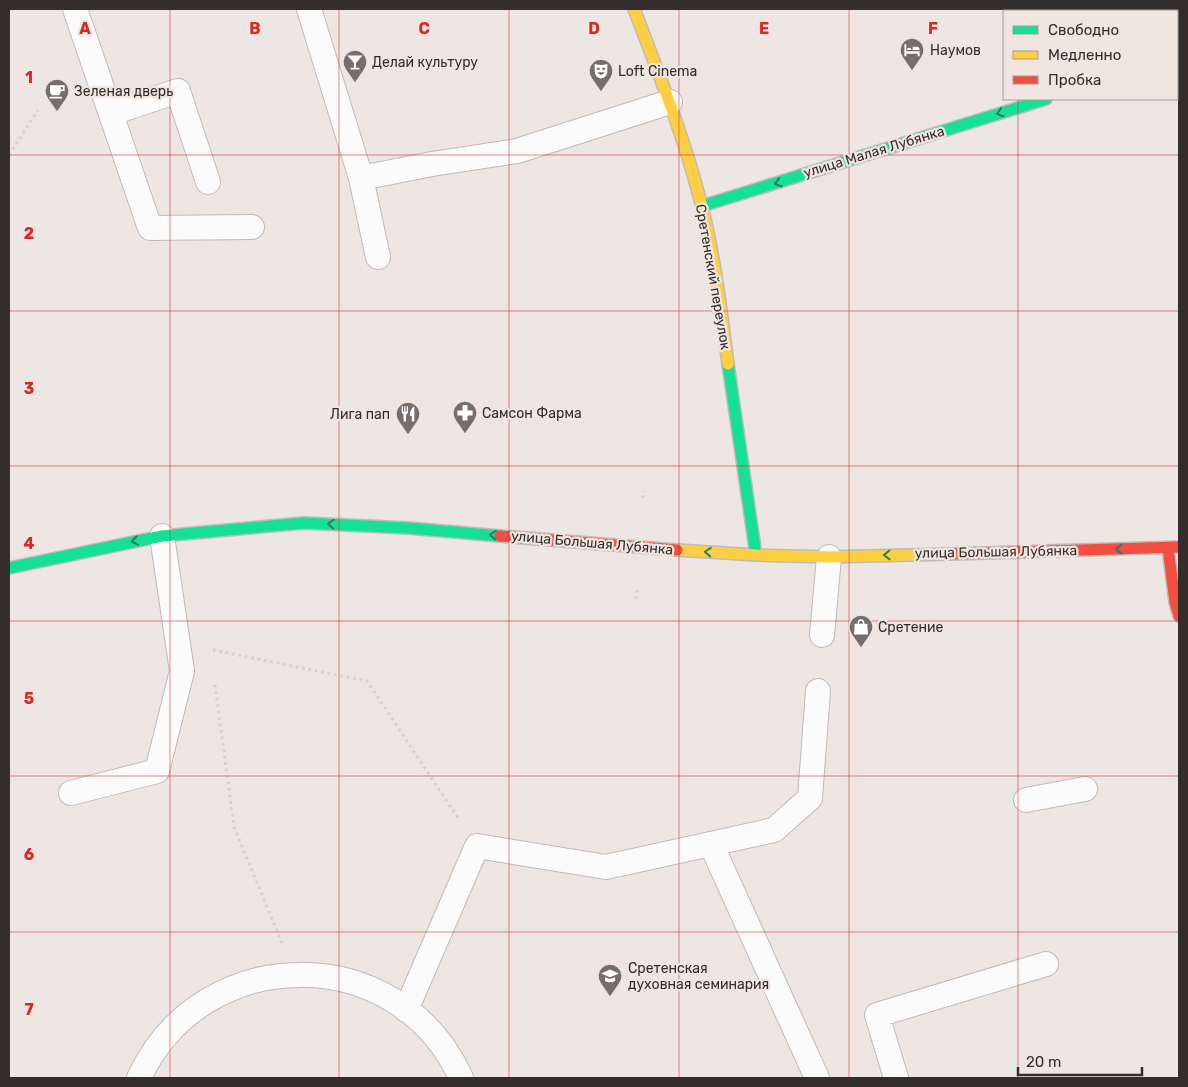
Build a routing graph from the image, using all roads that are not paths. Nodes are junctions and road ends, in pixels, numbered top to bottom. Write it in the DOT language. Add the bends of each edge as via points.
graph roads {
  1 [pos="74,9"];
  2 [pos="309,9"];
  3 [pos="634,9"];
  4 [pos="1043,100"];
  5 [pos="670,102"];
  6 [pos="112,113"];
  7 [pos="361,178"];
  8 [pos="208,182"];
  9 [pos="702,206"];
  10 [pos="252,228"];
  11 [pos="378,257"];
  12 [pos="162,536"];
  13 [pos="1174,548"];
  14 [pos="756,555"];
  15 [pos="829,557"];
  16 [pos="9,568"];
  17 [pos="1179,616"];
  18 [pos="822,635"];
  19 [pos="818,691"];
  20 [pos="1085,789"];
  21 [pos="71,794"];
  22 [pos="1026,800"];
  23 [pos="711,844"];
  24 [pos="1046,964"];
  25 [pos="406,1010"];
  26 [pos="139,1078"];
  27 [pos="461,1078"];
  28 [pos="817,1078"];
  29 [pos="896,1078"];
  1 -- 6 [label="lane"];
  2 -- 7 [label="lane"];
  3 -- 5 [label="main road, Сретенский переулок"];
  4 -- 9 [label="main road, улица Малая Лубянка, one-way"];
  5 -- 7 [label="lane" via="517,152"];
  5 -- 9 [label="main road, Сретенский переулок"];
  6 -- 8 [label="lane" via="178,91"];
  6 -- 10 [label="lane" via="150,228"];
  7 -- 11 [label="lane"];
  9 -- 14 [label="main road, Сретенский переулок" via="714,266"];
  14 -- 12 [label="main road, улица Большая Лубянка, one-way" via="304,523"];
  12 -- 16 [label="main road, улица Большая Лубянка, one-way"];
  12 -- 21 [label="lane" via="182,671 157,771"];
  13 -- 15 [label="main road, улица Большая Лубянка, one-way"];
  13 -- 17 [label="main road" via="1175,602"];
  14 -- 15 [label="main road, улица Большая Лубянка"];
  15 -- 18 [label="lane"];
  19 -- 23 [label="lane" via="810,798 774,830"];
  20 -- 22 [label="lane"];
  23 -- 25 [label="lane" via="606,867 476,846"];
  23 -- 28 [label="lane"];
  24 -- 29 [label="lane" via="877,1015"];
  25 -- 26 [label="lane" via="389,997 359,983 327,976 294,974 262,978 231,987 203,1003 177,1024 156,1048"];
  25 -- 27 [label="lane" via="438,1039"];
}
